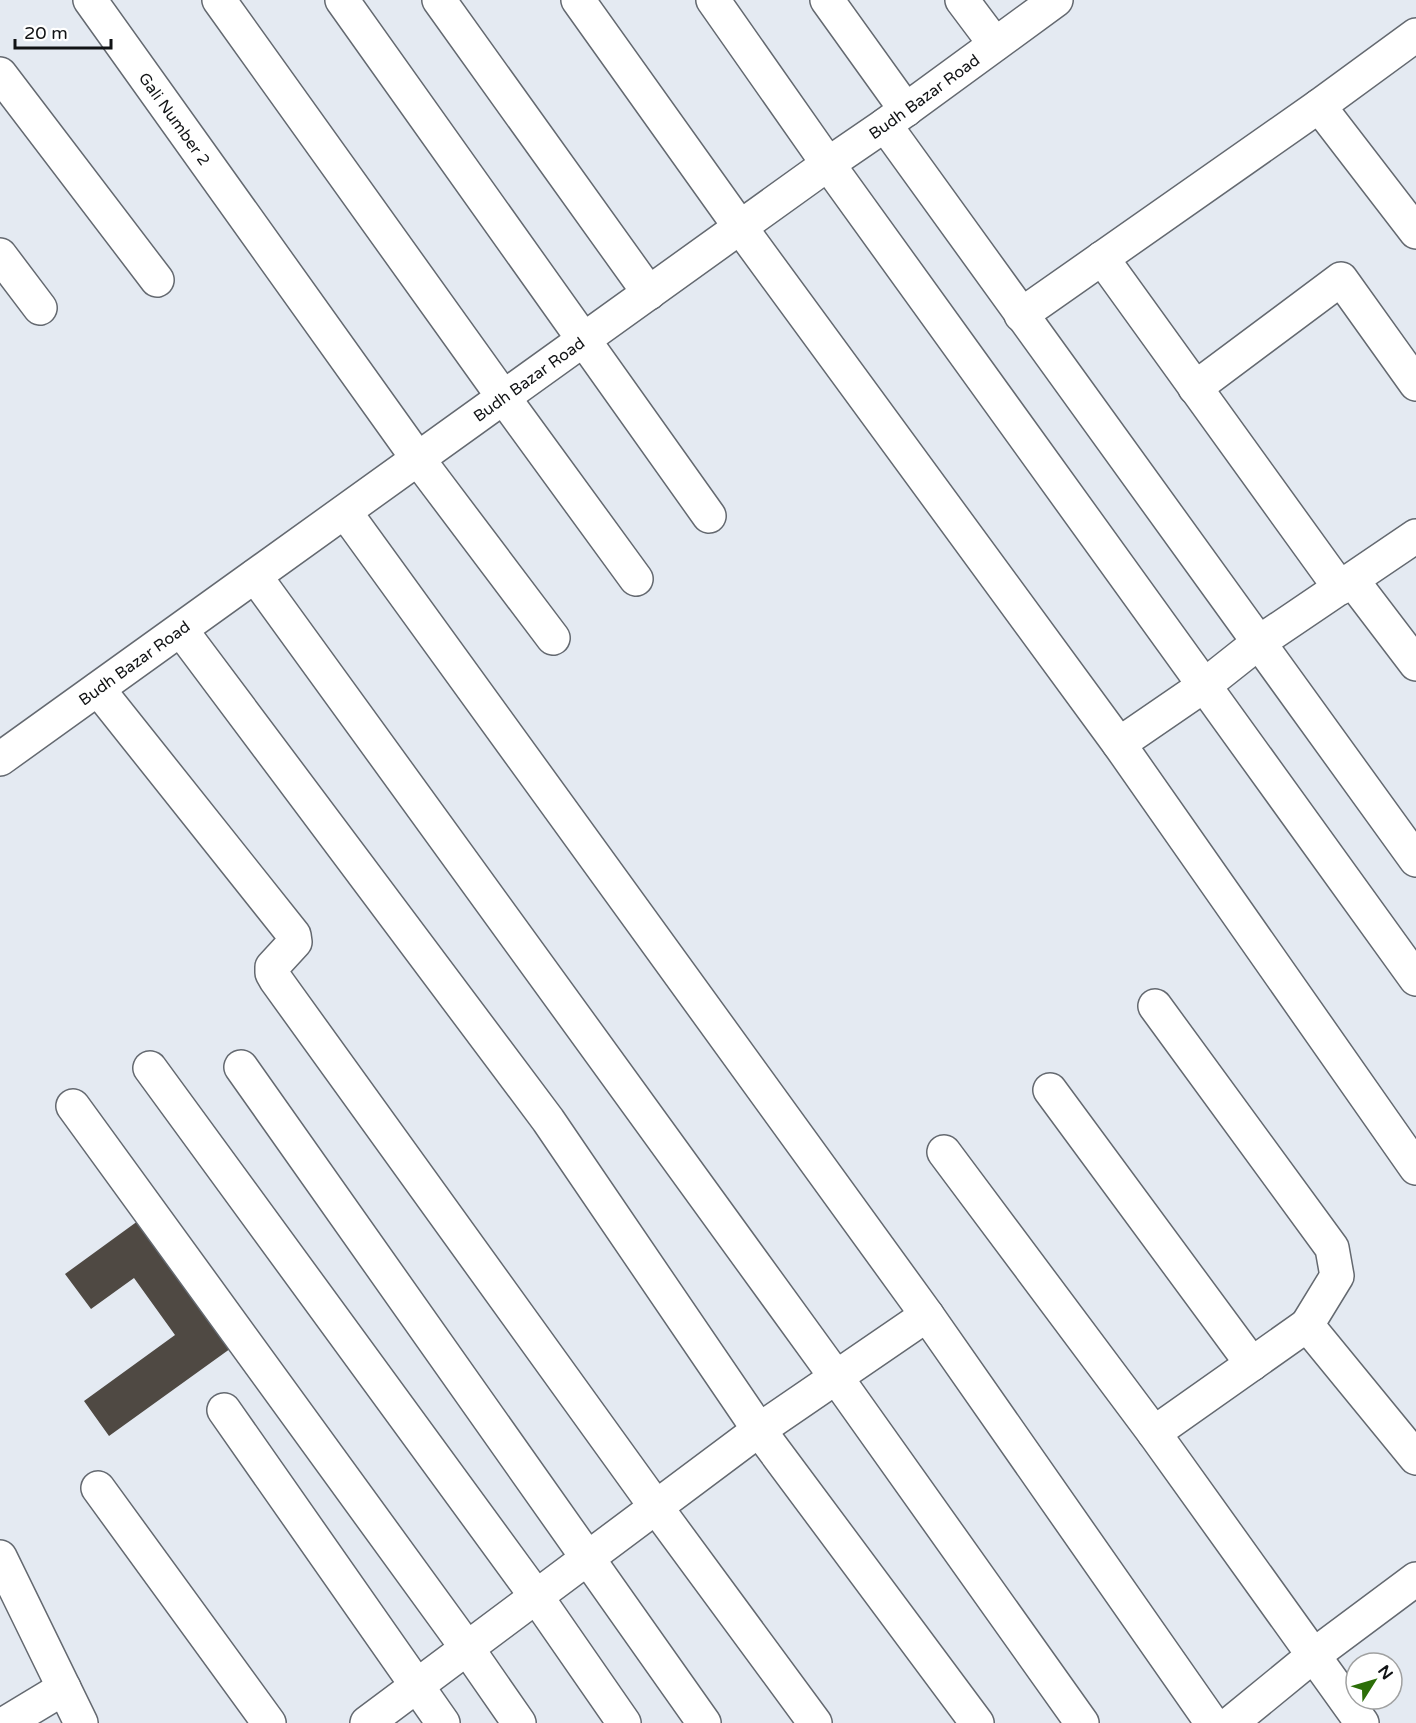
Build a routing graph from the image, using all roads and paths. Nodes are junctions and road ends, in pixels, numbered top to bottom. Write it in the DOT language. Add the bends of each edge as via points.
graph roads {
  1 [pos="90,0"];
  2 [pos="219,0"];
  3 [pos="342,0"];
  4 [pos="439,0"];
  5 [pos="578,0"];
  6 [pos="713,0"];
  7 [pos="827,0"];
  8 [pos="962,0"];
  9 [pos="1056,0"];
  10 [pos="1416,35"];
  11 [pos="995,44"];
  12 [pos="0,74"];
  13 [pos="1319,106"];
  14 [pos="895,117"];
  15 [pos="828,164"];
  16 [pos="740,227"];
  17 [pos="1416,232"];
  18 [pos="0,255"];
  19 [pos="1102,258"];
  20 [pos="157,280"];
  21 [pos="649,293"];
  22 [pos="40,308"];
  23 [pos="1021,315"];
  24 [pos="583,340"];
  25 [pos="1416,384"];
  26 [pos="1195,388"];
  27 [pos="504,398"];
  28 [pos="418,459"];
  29 [pos="345,512"];
  30 [pos="709,516"];
  31 [pos="1416,536"];
  32 [pos="255,576"];
  33 [pos="636,579"];
  34 [pos="1346,584"];
  35 [pos="181,630"];
  36 [pos="553,638"];
  37 [pos="1258,643"];
  38 [pos="1416,664"];
  39 [pos="1205,685"];
  40 [pos="98,689"];
  41 [pos="1119,744"];
  42 [pos="0,759"];
  43 [pos="1416,860"];
  44 [pos="1416,979"];
  45 [pos="1155,1006"];
  46 [pos="241,1067"];
  47 [pos="150,1068"];
  48 [pos="1050,1090"];
  49 [pos="73,1106"];
  50 [pos="944,1152"];
  51 [pos="1416,1168"];
  52 [pos="927,1315"];
  53 [pos="1307,1326"];
  54 [pos="1252,1364"];
  55 [pos="837,1377"];
  56 [pos="224,1410"];
  57 [pos="759,1430"];
  58 [pos="1154,1433"];
  59 [pos="1416,1458"];
  60 [pos="98,1488"];
  61 [pos="656,1507"];
  62 [pos="0,1557"];
  63 [pos="587,1559"];
  64 [pos="1416,1579"];
  65 [pos="536,1596"];
  66 [pos="467,1648"];
  67 [pos="1314,1655"];
  68 [pos="417,1686"];
  69 [pos="64,1688"];
  70 [pos="6,1723"];
  71 [pos="81,1723"];
  72 [pos="269,1723"];
  73 [pos="367,1723"];
  74 [pos="443,1723"];
  75 [pos="519,1723"];
  76 [pos="624,1723"];
  77 [pos="704,1723"];
  78 [pos="815,1723"];
  79 [pos="977,1723"];
  80 [pos="1082,1723"];
  81 [pos="1212,1723"];
  82 [pos="1231,1723"];
  83 [pos="1362,1723"];
  1 -- 28 [label="street, Gali Number 2"];
  2 -- 27 [label="street"];
  3 -- 24 [label="street"];
  4 -- 21 [label="street"];
  5 -- 16 [label="street"];
  6 -- 15 [label="street"];
  7 -- 14 [label="street"];
  8 -- 11 [label="street"];
  9 -- 11 [label="street, Budh Bazar Road"];
  10 -- 13 [label="street"];
  11 -- 14 [label="street, Budh Bazar Road"];
  12 -- 20 [label="street"];
  13 -- 17 [label="street"];
  13 -- 19 [label="street"];
  14 -- 15 [label="street, Budh Bazar Road"];
  14 -- 23 [label="street"];
  15 -- 16 [label="street, Budh Bazar Road"];
  15 -- 39 [label="street"];
  16 -- 21 [label="street, Budh Bazar Road"];
  16 -- 41 [label="street"];
  18 -- 22 [label="street"];
  19 -- 23 [label="street"];
  19 -- 26 [label="street"];
  21 -- 24 [label="street, Budh Bazar Road"];
  23 -- 37 [label="street"];
  24 -- 27 [label="street, Budh Bazar Road"];
  24 -- 30 [label="street"];
  25 -- 26 [label="street" via="1341,279"];
  26 -- 34 [label="street"];
  27 -- 28 [label="street, Budh Bazar Road"];
  27 -- 33 [label="street"];
  28 -- 29 [label="street, Budh Bazar Road"];
  28 -- 36 [label="street, Gali Number 2"];
  29 -- 32 [label="street, Budh Bazar Road"];
  29 -- 52 [label="street"];
  31 -- 34 [label="street"];
  32 -- 35 [label="street, Budh Bazar Road"];
  32 -- 55 [label="street"];
  34 -- 37 [label="street"];
  34 -- 38 [label="street"];
  35 -- 40 [label="street, Budh Bazar Road"];
  35 -- 57 [label="street" via="548,1120"];
  37 -- 39 [label="street"];
  37 -- 43 [label="street"];
  39 -- 41 [label="street"];
  39 -- 44 [label="street"];
  40 -- 42 [label="street, Budh Bazar Road"];
  40 -- 61 [label="street" via="294,935 295,942 272,967 276,980"];
  41 -- 51 [label="street"];
  45 -- 53 [label="street" via="1332,1248 1336,1276"];
  46 -- 63 [label="street"];
  47 -- 65 [label="street"];
  48 -- 54 [label="street"];
  49 -- 66 [label="street"];
  50 -- 58 [label="street"];
  52 -- 55 [label="street"];
  52 -- 81 [label="street"];
  53 -- 54 [label="street"];
  53 -- 59 [label="street"];
  54 -- 58 [label="street"];
  55 -- 57 [label="street"];
  55 -- 80 [label="street"];
  56 -- 68 [label="street"];
  57 -- 61 [label="street"];
  57 -- 79 [label="street"];
  58 -- 67 [label="street"];
  60 -- 72 [label="street"];
  61 -- 63 [label="street"];
  61 -- 78 [label="street"];
  62 -- 69 [label="street"];
  63 -- 65 [label="street"];
  63 -- 77 [label="street"];
  64 -- 67 [label="street"];
  65 -- 66 [label="street"];
  65 -- 76 [label="street"];
  66 -- 68 [label="street"];
  66 -- 75 [label="street"];
  67 -- 82 [label="street"];
  67 -- 83 [label="street"];
  68 -- 73 [label="street"];
  68 -- 74 [label="street"];
  69 -- 70 [label="street"];
  69 -- 71 [label="street"];
}
